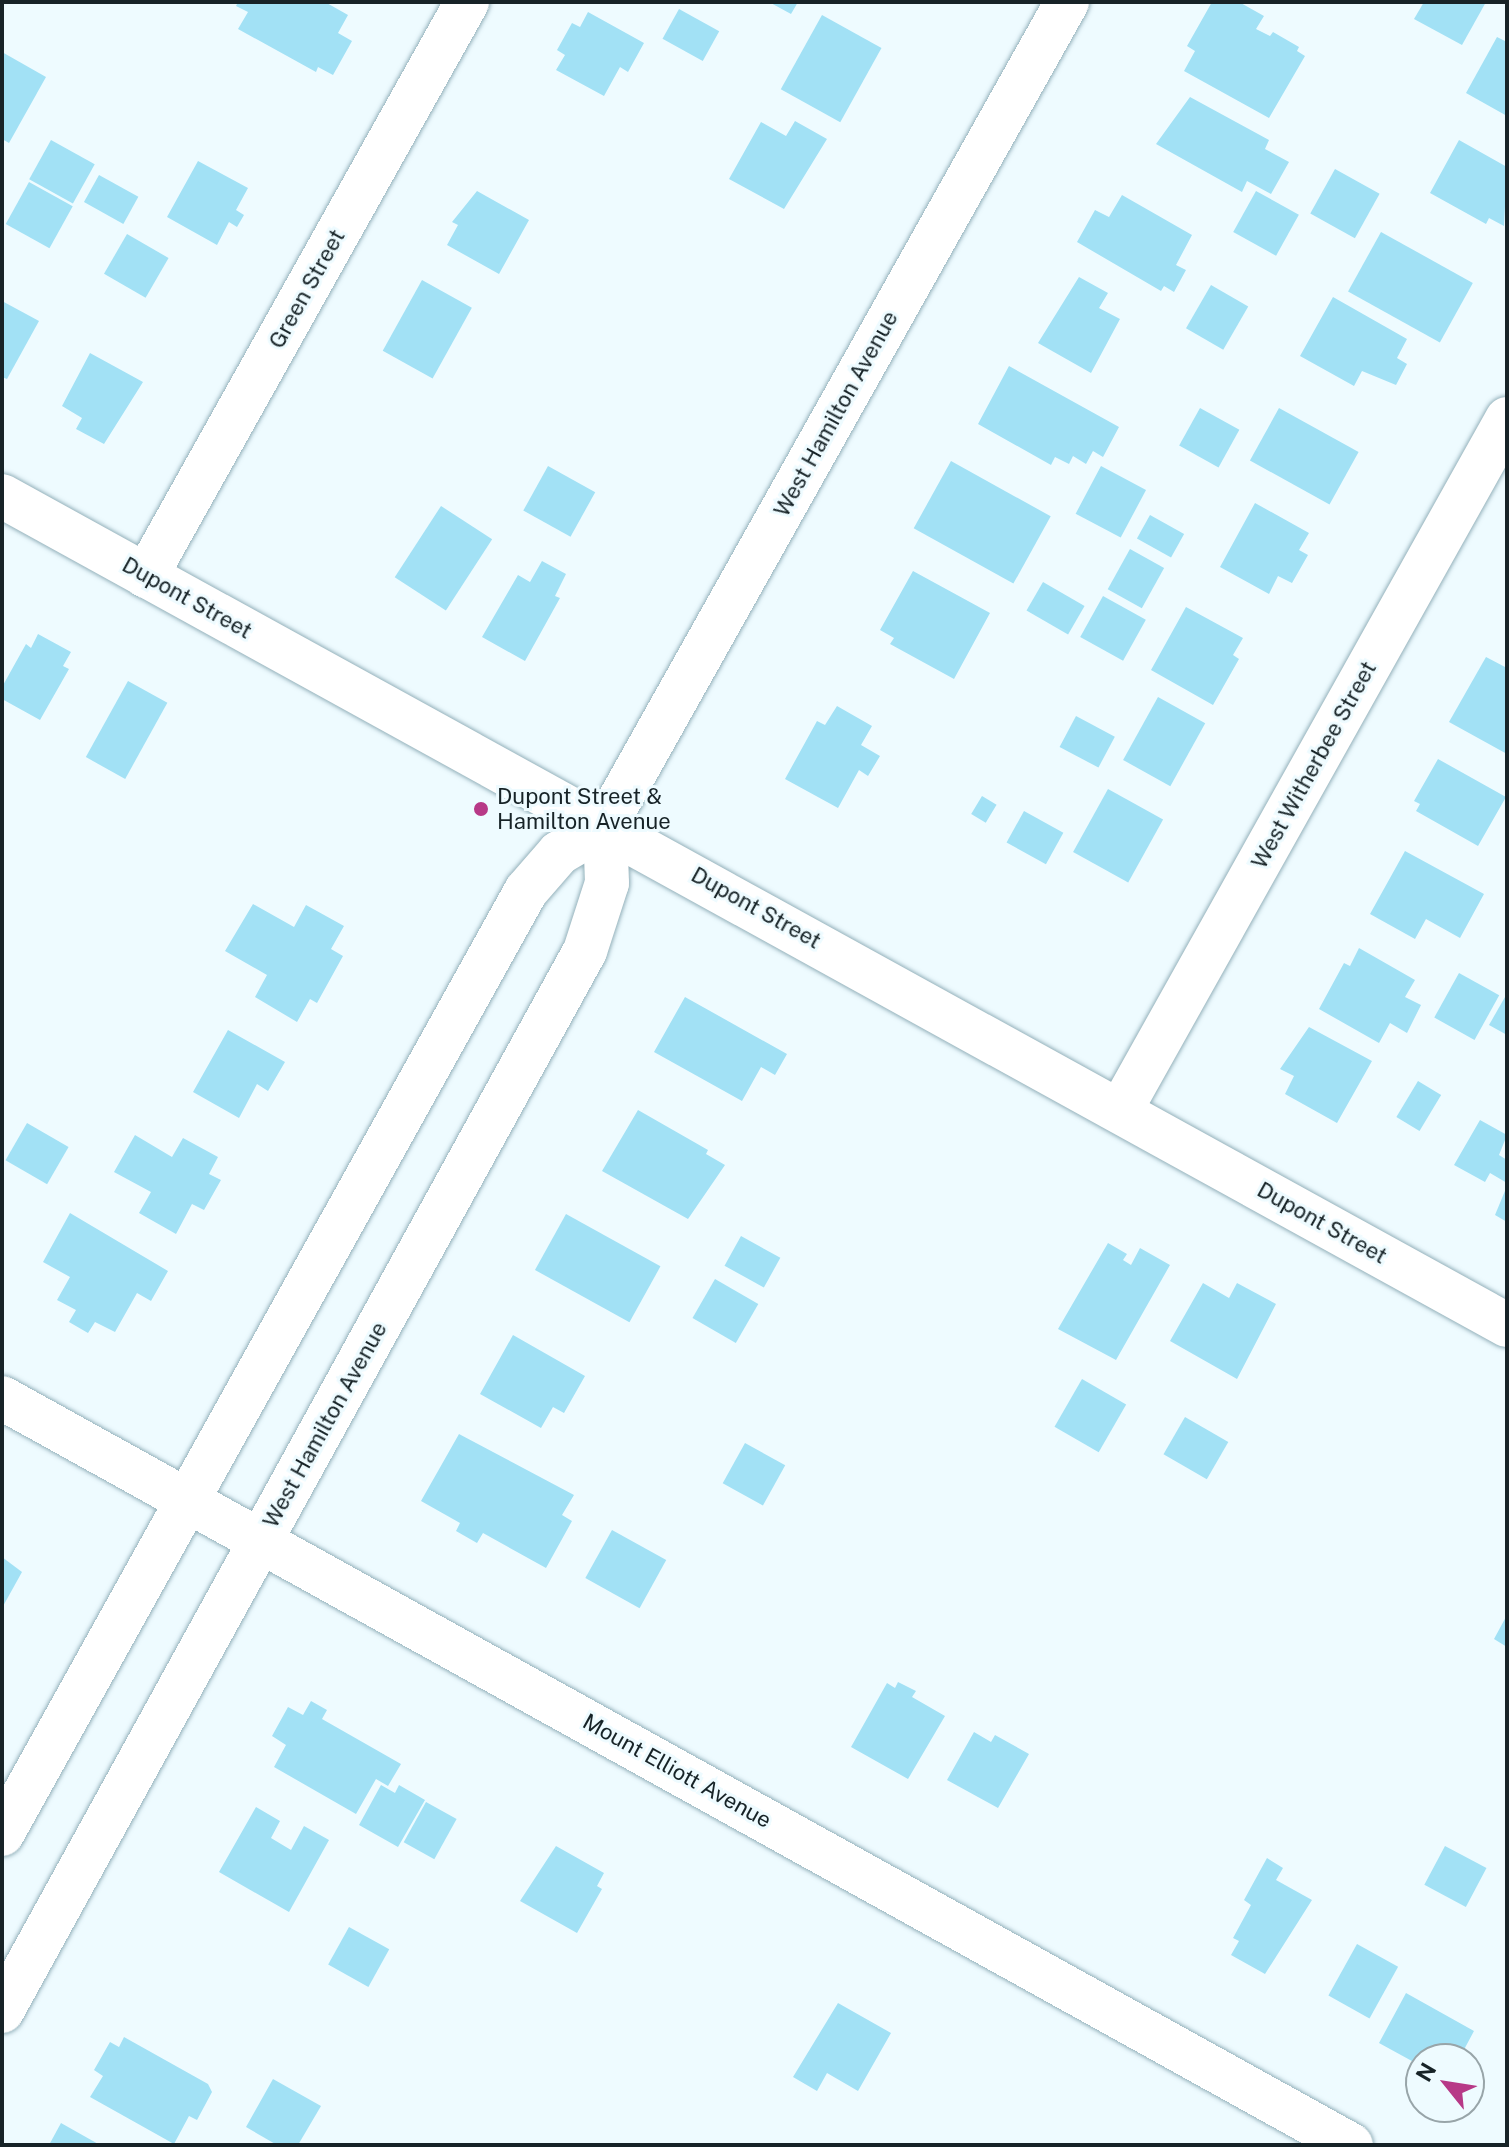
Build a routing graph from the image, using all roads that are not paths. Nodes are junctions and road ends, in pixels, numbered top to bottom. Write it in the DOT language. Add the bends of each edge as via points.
graph roads {
  1 [pos="467,2"];
  2 [pos="1067,2"];
  3 [pos="1507,419"];
  4 [pos="2,496"];
  5 [pos="146,576"];
  6 [pos="605,826"];
  7 [pos="1120,1111"];
  8 [pos="1507,1325"];
  9 [pos="2,1398"];
  10 [pos="187,1500"];
  11 [pos="261,1541"];
  12 [pos="2,1834"];
  13 [pos="2,2011"];
  14 [pos="1351,2145"];
  1 -- 5 [label="street, Green Street"];
  2 -- 6 [label="street, West Hamilton Avenue"];
  3 -- 7 [label="street, West Witherbee Street"];
  4 -- 5 [label="street, Dupont Street"];
  5 -- 6 [label="street, Dupont Street"];
  6 -- 7 [label="street, Dupont Street"];
  6 -- 10 [label="street" via="559,853 526,891"];
  6 -- 11 [label="street, West Hamilton Avenue" via="607,883 585,951"];
  7 -- 8 [label="street, Dupont Street"];
  9 -- 10 [label="street, Mount Elliott Avenue"];
  10 -- 11 [label="street, Mount Elliott Avenue"];
  10 -- 12 [label="street"];
  11 -- 13 [label="street, West Hamilton Avenue"];
  11 -- 14 [label="street, Mount Elliott Avenue"];
}
